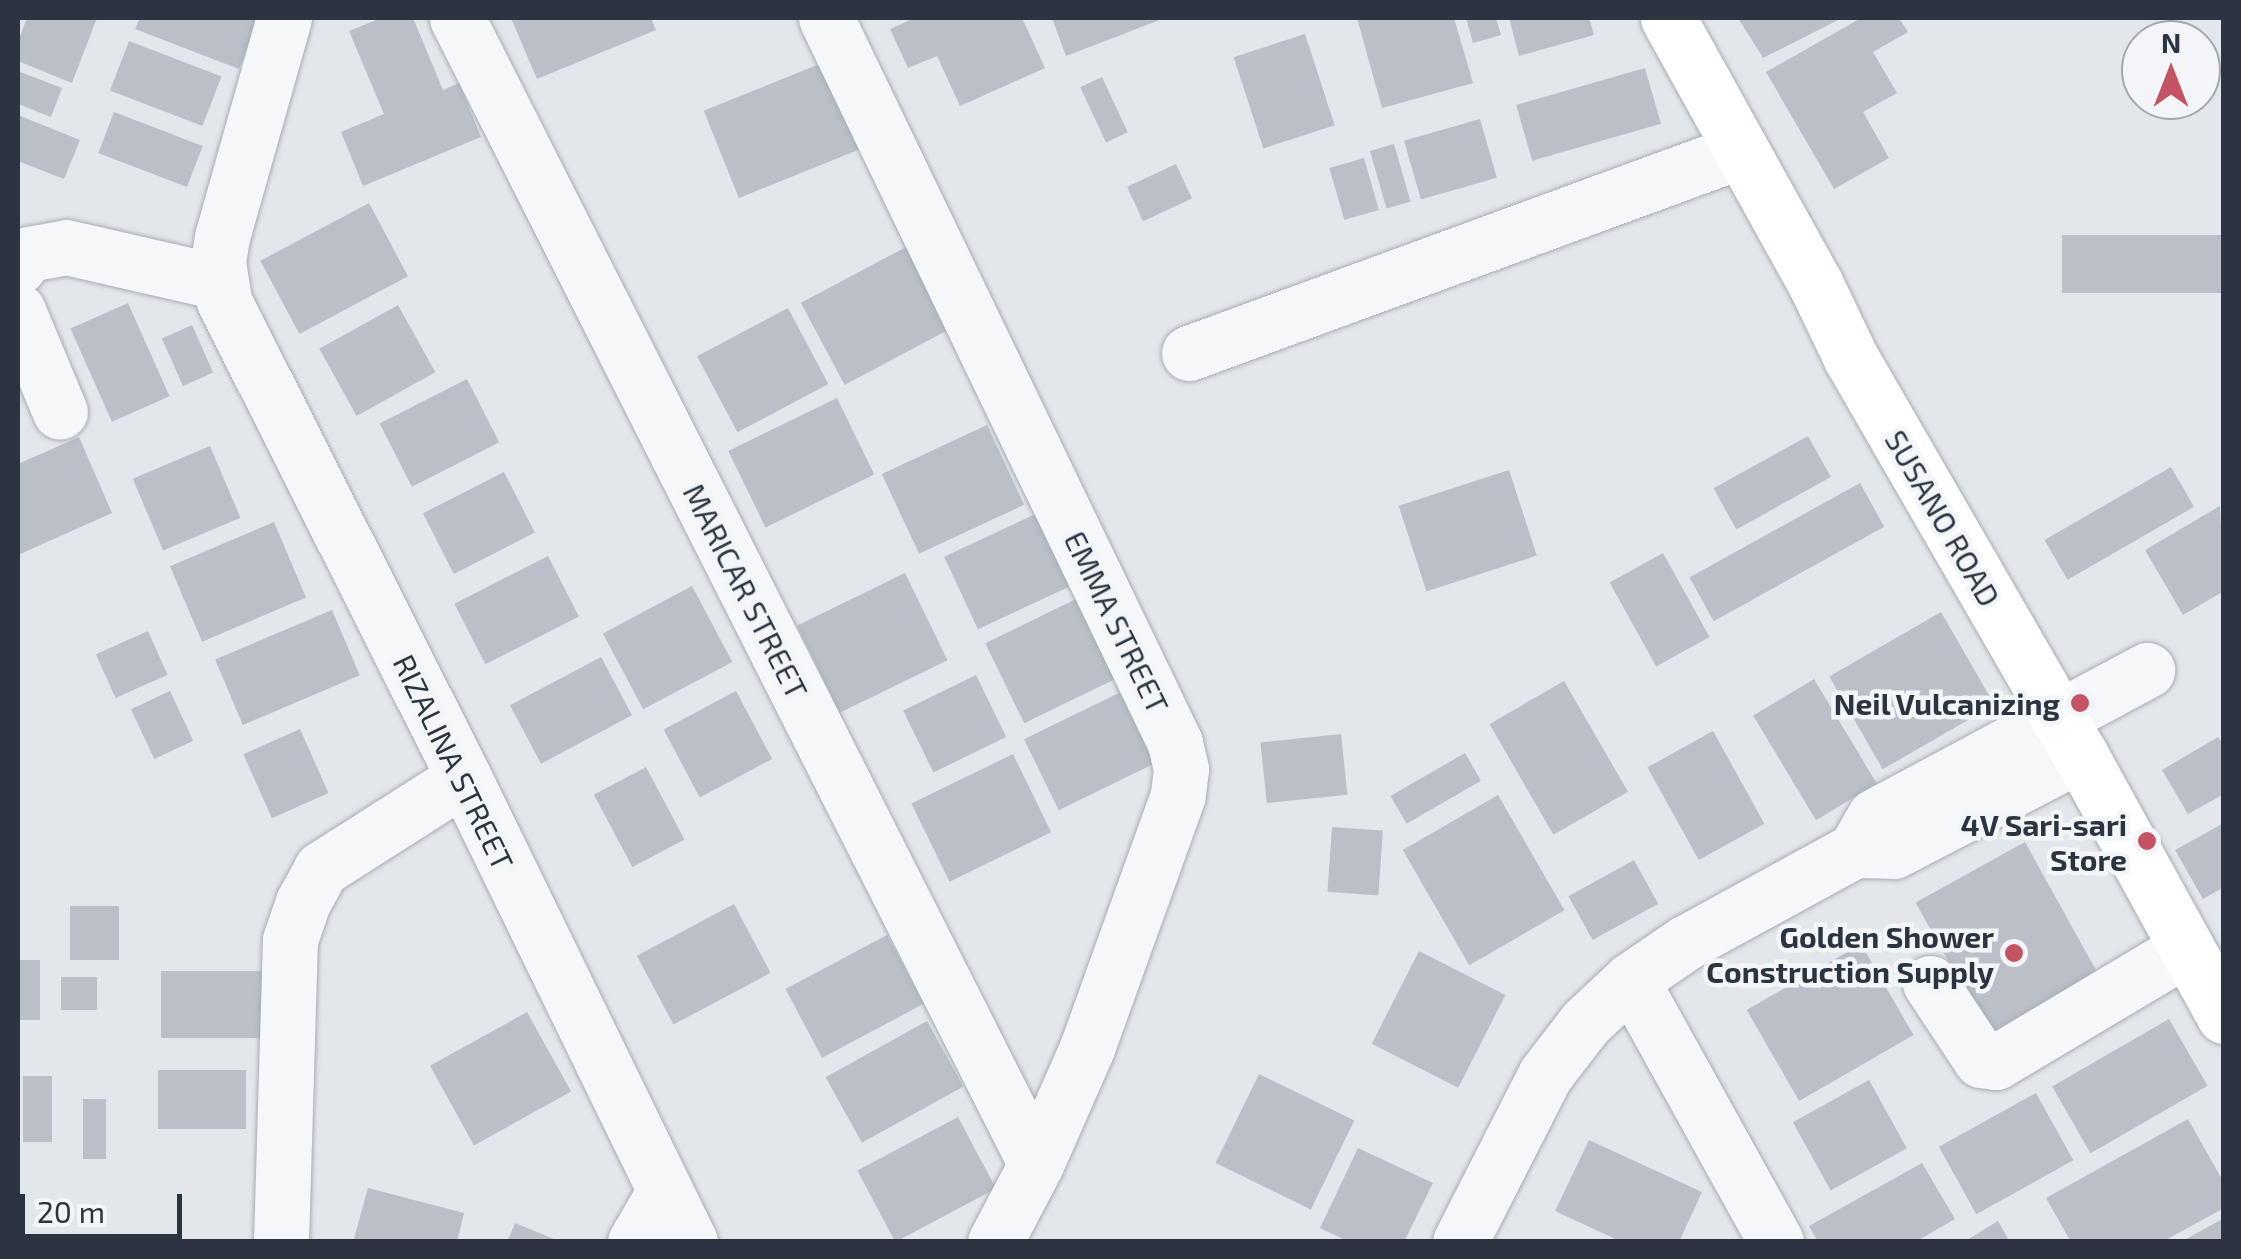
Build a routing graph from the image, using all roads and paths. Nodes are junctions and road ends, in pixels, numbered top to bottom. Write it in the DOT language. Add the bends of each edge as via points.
graph roads {
  1 [pos="284,18"];
  2 [pos="457,18"];
  3 [pos="826,18"];
  4 [pos="1668,18"];
  5 [pos="1740,152"];
  6 [pos="18,266"];
  7 [pos="219,282"];
  8 [pos="18,311"];
  9 [pos="1190,352"];
  10 [pos="60,412"];
  11 [pos="2147,670"];
  12 [pos="2068,735"];
  13 [pos="464,778"];
  14 [pos="2187,948"];
  15 [pos="1631,980"];
  16 [pos="1930,983"];
  17 [pos="2224,1016"];
  18 [pos="1036,1164"];
  19 [pos="664,1192"];
  20 [pos="281,1242"];
  21 [pos="635,1242"];
  22 [pos="690,1242"];
  23 [pos="995,1242"];
  24 [pos="1460,1242"];
  25 [pos="1776,1242"];
  1 -- 7 [label="street" via="222,237"];
  2 -- 18 [label="street, MARICAR STREET"];
  3 -- 18 [label="street, EMMA STREET" via="1182,769 1087,1048"];
  4 -- 5 [label="main road, SUSANO ROAD"];
  5 -- 9 [label="street"];
  5 -- 12 [label="main road, SUSANO ROAD"];
  6 -- 7 [label="street" via="28,254 66,247"];
  7 -- 13 [label="street, RIZALINA STREET" via="232,323"];
  8 -- 10 [label="street"];
  11 -- 12 [label="street"];
  12 -- 14 [label="main road, SUSANO ROAD"];
  12 -- 15 [label="street" via="1894,852 1855,850"];
  13 -- 19 [label="street, RIZALINA STREET"];
  13 -- 20 [label="street" via="321,868 303,902 290,940"];
  14 -- 16 [label="street" via="1996,1062 1981,1060"];
  14 -- 17 [label="main road, SUSANO ROAD"];
  15 -- 24 [label="street" via="1585,1023 1545,1075"];
  15 -- 25 [label="street"];
  18 -- 23 [label="street, EMMA STREET"];
  19 -- 21 [label="street"];
  19 -- 22 [label="street, RIZALINA STREET"];
}
